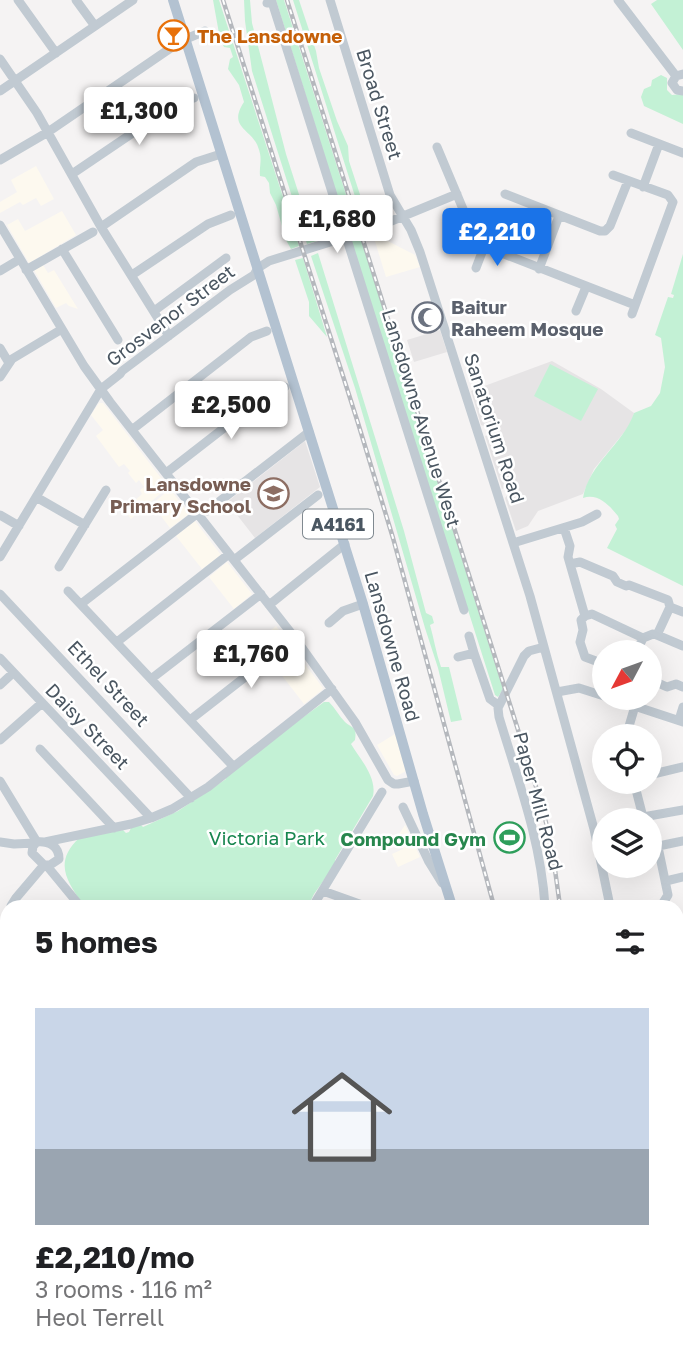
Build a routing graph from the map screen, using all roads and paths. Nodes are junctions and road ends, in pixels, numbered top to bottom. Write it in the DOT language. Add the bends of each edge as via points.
graph roads {
  1 [pos="18,0"];
  2 [pos="76,0"];
  3 [pos="133,0"];
  4 [pos="173,0"];
  5 [pos="330,0"];
  6 [pos="618,0"];
  7 [pos="267,4"];
  8 [pos="95,26"];
  9 [pos="205,31"];
  10 [pos="185,38"];
  11 [pos="56,53"];
  12 [pos="0,58"];
  13 [pos="679,75"];
  14 [pos="16,81"];
  15 [pos="683,90"];
  16 [pos="0,91"];
  17 [pos="194,97"];
  18 [pos="48,132"];
  19 [pos="631,133"];
  20 [pos="659,144"];
  21 [pos="437,147"];
  22 [pos="683,153"];
  23 [pos="221,154"];
  24 [pos="0,160"];
  25 [pos="72,174"];
  26 [pos="613,175"];
  27 [pos="628,181"];
  28 [pos="643,187"];
  29 [pos="457,194"];
  30 [pos="505,194"];
  31 [pos="231,215"];
  32 [pos="559,216"];
  33 [pos="403,217"];
  34 [pos="0,225"];
  35 [pos="97,229"];
  36 [pos="345,237"];
  37 [pos="484,247"];
  38 [pos="62,249"];
  39 [pos="226,258"];
  40 [pos="19,259"];
  41 [pos="258,268"];
  42 [pos="476,268"];
  43 [pos="539,269"];
  44 [pos="26,270"];
  45 [pos="0,271"];
  46 [pos="132,275"];
  47 [pos="586,286"];
  48 [pos="154,311"];
  49 [pos="576,311"];
  50 [pos="62,329"];
  51 [pos="267,331"];
  52 [pos="169,336"];
  53 [pos="118,340"];
  54 [pos="0,348"];
  55 [pos="9,363"];
  56 [pos="0,377"];
  57 [pos="285,387"];
  58 [pos="101,389"];
  59 [pos="133,429"];
  60 [pos="309,432"];
  61 [pos="166,473"];
  62 [pos="106,490"];
  63 [pos="318,495"];
  64 [pos="36,497"];
  65 [pos="202,512"];
  66 [pos="597,514"];
  67 [pos="0,515"];
  68 [pos="19,526"];
  69 [pos="85,526"];
  70 [pos="564,528"];
  71 [pos="345,544"];
  72 [pos="513,544"];
  73 [pos="0,557"];
  74 [pos="232,557"];
  75 [pos="570,564"];
  76 [pos="59,567"];
  77 [pos="68,591"];
  78 [pos="0,594"];
  79 [pos="261,594"];
  80 [pos="81,604"];
  81 [pos="363,604"];
  82 [pos="269,605"];
  83 [pos="670,607"];
  84 [pos="464,610"];
  85 [pos="683,612"];
  86 [pos="585,616"];
  87 [pos="329,623"];
  88 [pos="657,635"];
  89 [pos="469,636"];
  90 [pos="295,638"];
  91 [pos="643,638"];
  92 [pos="117,642"];
  93 [pos="683,646"];
  94 [pos="544,647"];
  95 [pos="474,653"];
  96 [pos="458,657"];
  97 [pos="0,659"];
  98 [pos="592,660"];
  99 [pos="13,673"];
  100 [pos="151,679"];
  101 [pos="0,685"];
  102 [pos="662,685"];
  103 [pos="683,687"];
  104 [pos="332,689"];
  105 [pos="557,692"];
  106 [pos="592,692"];
  107 [pos="42,703"];
  108 [pos="498,705"];
  109 [pos="683,708"];
  110 [pos="647,710"];
  111 [pos="190,720"];
  112 [pos="681,721"];
  113 [pos="0,740"];
  114 [pos="40,749"];
  115 [pos="233,766"];
  116 [pos="683,767"];
  117 [pos="662,772"];
  118 [pos="0,781"];
  119 [pos="414,781"];
  120 [pos="382,792"];
  121 [pos="191,797"];
  122 [pos="402,807"];
  123 [pos="683,810"];
  124 [pos="423,814"];
  125 [pos="662,815"];
  126 [pos="151,818"];
  127 [pos="592,819"];
  128 [pos="410,821"];
  129 [pos="114,828"];
  130 [pos="94,832"];
  131 [pos="683,841"];
  132 [pos="0,842"];
  133 [pos="37,845"];
  134 [pos="662,845"];
  135 [pos="59,857"];
  136 [pos="45,866"];
  137 [pos="662,872"];
  138 [pos="683,877"];
  139 [pos="606,878"];
  140 [pos="666,881"];
  141 [pos="446,890"];
  142 [pos="323,891"];
  143 [pos="69,892"];
  144 [pos="15,900"];
  145 [pos="75,900"];
  146 [pos="317,900"];
  147 [pos="348,900"];
  148 [pos="450,900"];
  149 [pos="545,900"];
  150 [pos="609,900"];
  151 [pos="666,900"];
  1 -- 11 [label="street"];
  2 -- 8 [label="street"];
  3 -- 8 [label="street"];
  4 -- 10 [label="main road, Lansdowne Road / A4161"];
  5 -- 33 [label="street, Broad Street" via="390,195"];
  6 -- 13 [label="street"];
  7 -- 36 [label="street, Lansdowne Avenue West" via="272,2"];
  8 -- 11 [label="street"];
  9 -- 10 [label="street"];
  10 -- 18 [label="street"];
  10 -- 23 [label="main road, Lansdowne Road / A4161"];
  11 -- 14 [label="street"];
  12 -- 14 [label="street"];
  13 -- 15 [label="street" via="673,86"];
  14 -- 16 [label="street"];
  14 -- 18 [label="street"];
  17 -- 25 [label="street" via="177,103"];
  18 -- 24 [label="street"];
  18 -- 25 [label="street"];
  19 -- 20 [label="street"];
  20 -- 22 [label="street"];
  20 -- 28 [label="street"];
  21 -- 29 [label="street" via="446,155"];
  23 -- 35 [label="street" via="196,162"];
  23 -- 41 [label="main road, Lansdowne Road / A4161"];
  25 -- 35 [label="street"];
  26 -- 27 [label="street"];
  27 -- 28 [label="street"];
  27 -- 32 [label="street" via="605,231"];
  28 -- 47 [label="street" via="668,195 673,202 634,309"];
  29 -- 33 [label="street"];
  29 -- 37 [label="street" via="476,240"];
  30 -- 32 [label="street"];
  31 -- 46 [label="street" via="208,224"];
  32 -- 43 [label="street"];
  33 -- 36 [label="street"];
  33 -- 72 [label="street, Sanatorium Road" via="421,252"];
  34 -- 40 [label="street"];
  35 -- 38 [label="street"];
  35 -- 46 [label="street"];
  36 -- 41 [label="street"];
  36 -- 84 [label="street, Lansdowne Avenue West" via="454,591"];
  37 -- 42 [label="street"];
  37 -- 43 [label="street"];
  38 -- 44 [label="street"];
  38 -- 53 [label="street"];
  39 -- 48 [label="street"];
  40 -- 44 [label="street"];
  40 -- 45 [label="street"];
  41 -- 52 [label="street, Grosvenor Street"];
  41 -- 60 [label="main road, Lansdowne Road / A4161"];
  43 -- 47 [label="street"];
  44 -- 50 [label="street"];
  46 -- 48 [label="street"];
  47 -- 49 [label="street"];
  48 -- 52 [label="street"];
  50 -- 55 [label="street"];
  50 -- 58 [label="street"];
  51 -- 59 [label="street" via="251,337"];
  52 -- 58 [label="street, Grosvenor Street"];
  54 -- 55 [label="street"];
  55 -- 56 [label="street"];
  57 -- 61 [label="street" via="269,393"];
  58 -- 59 [label="street"];
  58 -- 64 [label="street, Grosvenor Street"];
  59 -- 61 [label="street"];
  60 -- 65 [label="street"];
  60 -- 71 [label="main road, Lansdowne Road / A4161"];
  61 -- 65 [label="street"];
  62 -- 69 [label="street"];
  63 -- 74 [label="street"];
  64 -- 68 [label="street, Grosvenor Street"];
  64 -- 69 [label="street"];
  65 -- 74 [label="street"];
  65 -- 80 [label="street"];
  66 -- 70 [label="street"];
  67 -- 68 [label="street"];
  68 -- 73 [label="street, Grosvenor Street"];
  69 -- 76 [label="street"];
  70 -- 72 [label="street"];
  70 -- 75 [label="street"];
  71 -- 81 [label="main road, Lansdowne Road / A4161"];
  71 -- 82 [label="street"];
  72 -- 94 [label="street, Sanatorium Road"];
  74 -- 79 [label="street"];
  74 -- 92 [label="street"];
  75 -- 83 [label="street" via="580,562 606,572 625,586 668,600"];
  75 -- 86 [label="street"];
  77 -- 80 [label="street"];
  78 -- 121 [label="street, Ethel Street"];
  79 -- 82 [label="street"];
  79 -- 100 [label="street"];
  80 -- 92 [label="street"];
  81 -- 87 [label="street" via="345,609"];
  81 -- 119 [label="main road, Lansdowne Road / A4161"];
  82 -- 90 [label="street"];
  83 -- 85 [label="street"];
  83 -- 88 [label="street"];
  86 -- 91 [label="street" via="592,614"];
  86 -- 98 [label="street" via="580,640 583,654"];
  88 -- 91 [label="street"];
  88 -- 93 [label="street"];
  89 -- 95 [label="street, Paper Mill Road"];
  90 -- 104 [label="street"];
  90 -- 111 [label="street"];
  92 -- 100 [label="street"];
  94 -- 105 [label="street, Sanatorium Road"];
  94 -- 108 [label="street" via="524,656"];
  95 -- 96 [label="street"];
  95 -- 108 [label="street, Paper Mill Road" via="490,699"];
  97 -- 99 [label="street, Daisy Street"];
  99 -- 101 [label="street"];
  99 -- 107 [label="street, Daisy Street"];
  100 -- 111 [label="street"];
  102 -- 103 [label="street"];
  104 -- 115 [label="street"];
  104 -- 119 [label="street" via="388,780 395,784"];
  105 -- 106 [label="street" via="579,688"];
  105 -- 127 [label="street, Sanatorium Road"];
  107 -- 113 [label="street"];
  107 -- 126 [label="street, Daisy Street"];
  108 -- 149 [label="street, Paper Mill Road" via="532,825"];
  109 -- 112 [label="street"];
  110 -- 112 [label="street"];
  111 -- 115 [label="street"];
  114 -- 129 [label="street"];
  115 -- 121 [label="street"];
  116 -- 117 [label="street"];
  118 -- 133 [label="street"];
  119 -- 124 [label="main road, A4161"];
  120 -- 142 [label="street"];
  121 -- 126 [label="street"];
  122 -- 128 [label="street"];
  123 -- 125 [label="street"];
  124 -- 128 [label="street"];
  124 -- 141 [label="main road"];
  126 -- 129 [label="street"];
  128 -- 141 [label="street"];
  129 -- 130 [label="street"];
  130 -- 133 [label="street"];
  130 -- 135 [label="street" via="73,840"];
  131 -- 134 [label="street"];
  132 -- 133 [label="street"];
  133 -- 135 [label="street" via="54,846"];
  133 -- 136 [label="street"];
  135 -- 136 [label="street"];
  135 -- 143 [label="street"];
  136 -- 143 [label="street"];
  136 -- 144 [label="street"];
  137 -- 140 [label="street"];
  138 -- 140 [label="street"];
  139 -- 150 [label="street, Sanatorium Road"];
  140 -- 151 [label="street"];
  141 -- 148 [label="main road"];
  142 -- 146 [label="street"];
  142 -- 147 [label="street"];
  143 -- 145 [label="street"];
}
